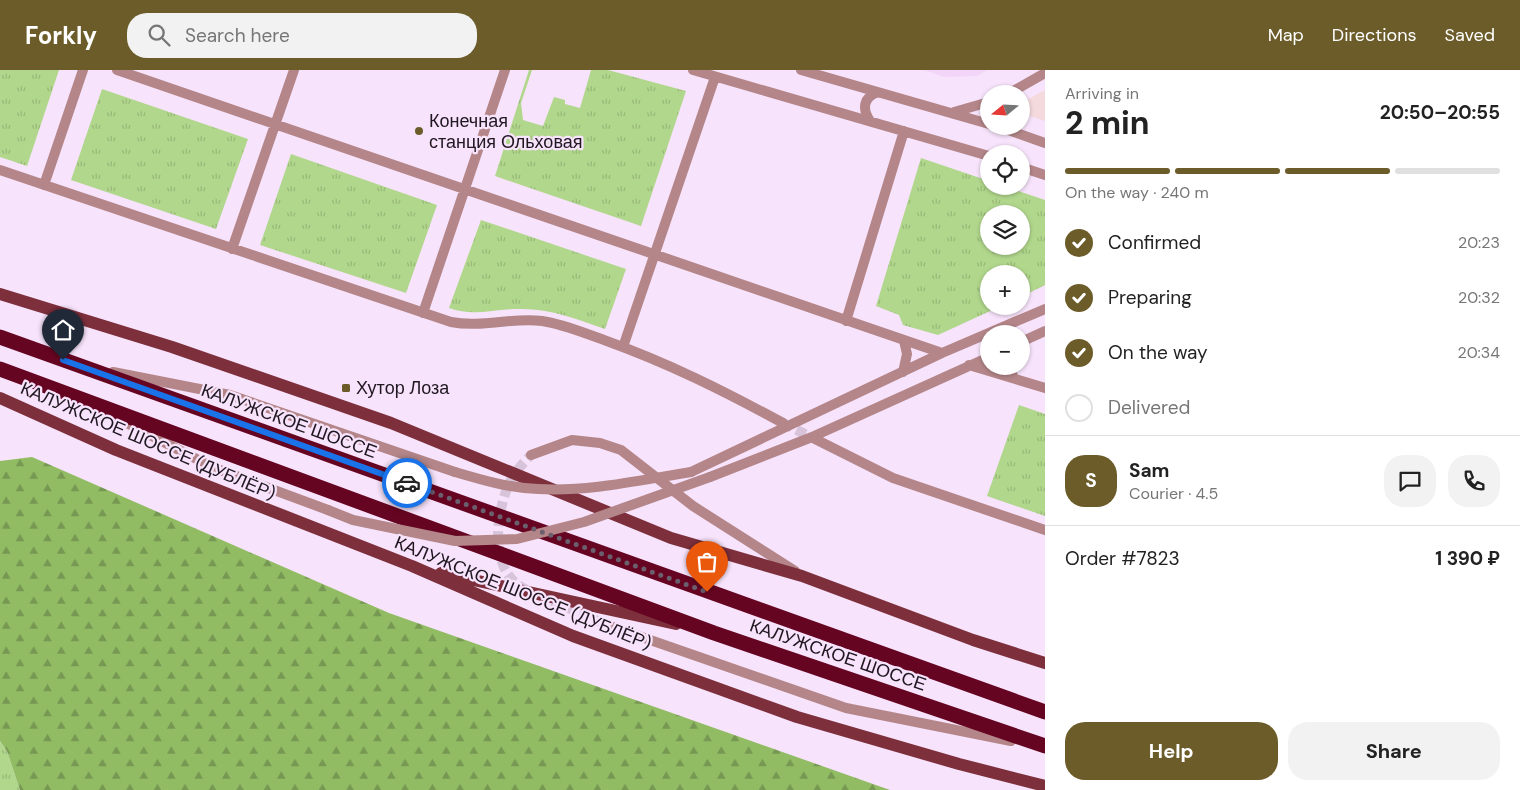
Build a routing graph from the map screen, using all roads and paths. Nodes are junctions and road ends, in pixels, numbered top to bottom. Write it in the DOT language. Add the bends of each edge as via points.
graph roads {
  1 [pos="83,70"];
  2 [pos="117,70"];
  3 [pos="294,70"];
  4 [pos="505,70"];
  5 [pos="693,70"];
  6 [pos="802,70"];
  7 [pos="1045,73"];
  8 [pos="715,76"];
  9 [pos="1024,85"];
  10 [pos="878,92"];
  11 [pos="980,104"];
  12 [pos="952,112"];
  13 [pos="870,121"];
  14 [pos="980,121"];
  15 [pos="277,125"];
  16 [pos="904,131"];
  17 [pos="1022,135"];
  18 [pos="1045,143"];
  19 [pos="980,153"];
  20 [pos="0,170"];
  21 [pos="1030,170"];
  22 [pos="1045,175"];
  23 [pos="44,184"];
  24 [pos="466,190"];
  25 [pos="232,249"];
  26 [pos="654,255"];
  27 [pos="0,294"];
  28 [pos="1045,309"];
  29 [pos="423,313"];
  30 [pos="846,321"];
  31 [pos="1045,331"];
  32 [pos="0,338"];
  33 [pos="1030,338"];
  34 [pos="904,341"];
  35 [pos="623,347"];
  36 [pos="942,353"];
  37 [pos="980,361"];
  38 [pos="79,365"];
  39 [pos="969,365"];
  40 [pos="0,369"];
  41 [pos="903,372"];
  42 [pos="1012,375"];
  43 [pos="1014,378"];
  44 [pos="1045,388"];
  45 [pos="74,396"];
  46 [pos="0,398"];
  47 [pos="783,422"];
  48 [pos="815,439"];
  49 [pos="531,455"];
  50 [pos="1045,530"];
  51 [pos="412,566"];
  52 [pos="802,576"];
  53 [pos="607,625"];
  54 [pos="714,633"];
  55 [pos="1045,663"];
  56 [pos="1045,712"];
  57 [pos="1045,746"];
  58 [pos="959,764"];
  59 [pos="1045,786"];
  60 [pos="1026,790"];
  1 -- 23 [label="street"];
  2 -- 15 [label="street"];
  3 -- 15 [label="street"];
  4 -- 24 [label="street"];
  5 -- 8 [label="street"];
  6 -- 10 [label="street"];
  7 -- 9 [label="street"];
  8 -- 13 [label="street"];
  8 -- 26 [label="street"];
  10 -- 12 [label="street"];
  10 -- 13 [label="street" via="865,104 865,113"];
  11 -- 12 [label="street"];
  12 -- 14 [label="street"];
  13 -- 16 [label="street"];
  15 -- 24 [label="street"];
  15 -- 25 [label="street"];
  16 -- 19 [label="street"];
  16 -- 30 [label="street"];
  17 -- 18 [label="street"];
  20 -- 23 [label="street"];
  21 -- 22 [label="street"];
  23 -- 25 [label="street"];
  24 -- 26 [label="street"];
  24 -- 29 [label="street"];
  25 -- 29 [label="street"];
  26 -- 30 [label="street"];
  26 -- 35 [label="street"];
  27 -- 52 [label="main road" via="172,347 391,422 671,538"];
  28 -- 36 [label="street"];
  29 -- 35 [label="street" via="468,324 542,321"];
  30 -- 34 [label="street"];
  31 -- 33 [label="street"];
  32 -- 38 [label="highway, КАЛУЖСКОЕ ШОССЕ"];
  34 -- 36 [label="street"];
  34 -- 41 [label="street" via="907,359"];
  35 -- 47 [label="street" via="694,376"];
  36 -- 41 [label="street"];
  37 -- 39 [label="street"];
  38 -- 41 [label="street, bridge" via="230,394 455,472 498,485 538,489 594,488 691,472"];
  38 -- 56 [label="highway, КАЛУЖСКОЕ ШОССЕ"];
  39 -- 43 [label="street"];
  39 -- 45 [label="street, bridge" via="812,437 710,477 584,522 517,539 455,541 353,520 212,467"];
  40 -- 45 [label="highway, КАЛУЖСКОЕ ШОССЕ"];
  42 -- 43 [label="street"];
  43 -- 44 [label="street"];
  45 -- 54 [label="highway, КАЛУЖСКОЕ ШОССЕ"];
  46 -- 51 [label="main road, КАЛУЖСКОЕ ШОССЕ (ДУБЛЁР)" via="116,450"];
  48 -- 50 [label="street" via="893,478"];
  49 -- 52 [label="street" via="572,440 600,443 621,450 693,506"];
  51 -- 54 [label="main road"];
  51 -- 58 [label="main road, КАЛУЖСКОЕ ШОССЕ (ДУБЛЁР)" via="573,636 788,714"];
  52 -- 55 [label="main road" via="973,640"];
  53 -- 57 [label="street" via="846,708"];
  54 -- 57 [label="highway, КАЛУЖСКОЕ ШОССЕ"];
  58 -- 59 [label="main road, КАЛУЖСКОЕ ШОССЕ (ДУБЛЁР)"];
  58 -- 60 [label="main road"];
}
